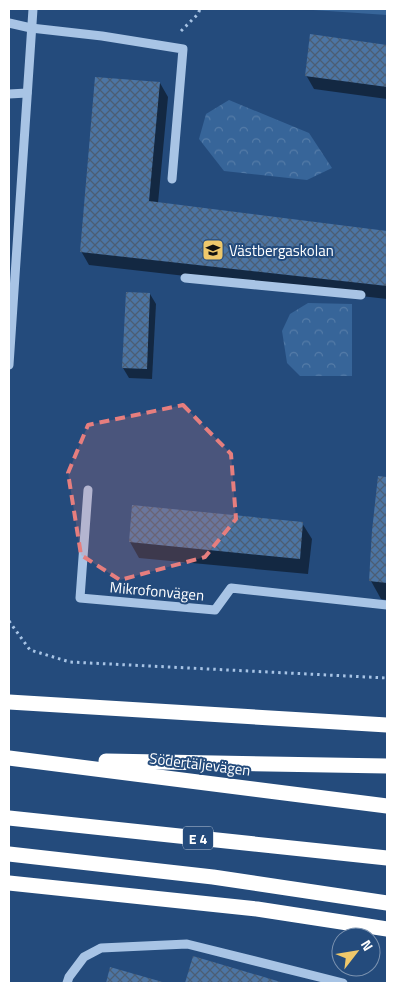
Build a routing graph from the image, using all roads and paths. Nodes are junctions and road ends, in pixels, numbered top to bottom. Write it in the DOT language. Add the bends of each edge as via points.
graph roads {
  1 [pos="32,9"];
  2 [pos="200,9"];
  3 [pos="9,23"];
  4 [pos="31,28"];
  5 [pos="178,35"];
  6 [pos="27,93"];
  7 [pos="9,94"];
  8 [pos="172,179"];
  9 [pos="185,278"];
  10 [pos="361,295"];
  11 [pos="9,365"];
  12 [pos="88,490"];
  13 [pos="387,605"];
  14 [pos="9,621"];
  15 [pos="387,678"];
  16 [pos="9,702"];
  17 [pos="387,725"];
  18 [pos="9,758"];
  19 [pos="32,760"];
  20 [pos="387,766"];
  21 [pos="387,806"];
  22 [pos="9,818"];
  23 [pos="9,854"];
  24 [pos="387,858"];
  25 [pos="9,883"];
  26 [pos="387,902"];
  27 [pos="387,929"];
  28 [pos="67,983"];
  29 [pos="342,983"];
  1 -- 4 [label="street"];
  2 -- 5 [label="path"];
  3 -- 4 [label="street"];
  4 -- 6 [label="street"];
  4 -- 8 [label="street" via="182,49"];
  6 -- 7 [label="street"];
  6 -- 11 [label="street"];
  9 -- 10 [label="street"];
  12 -- 13 [label="street, Mikrofonvägen" via="80,598 215,610 231,588"];
  14 -- 15 [label="path" via="30,650 70,662"];
  16 -- 17 [label="highway"];
  18 -- 19 [label="highway, Södertäljevägen"];
  19 -- 20 [label="highway"];
  19 -- 21 [label="highway, Södertäljevägen"];
  22 -- 24 [label="highway, E 4"];
  23 -- 26 [label="highway" via="213,877"];
  25 -- 27 [label="highway" via="257,909"];
  28 -- 29 [label="street" via="84,957 101,948 187,944"];
}
